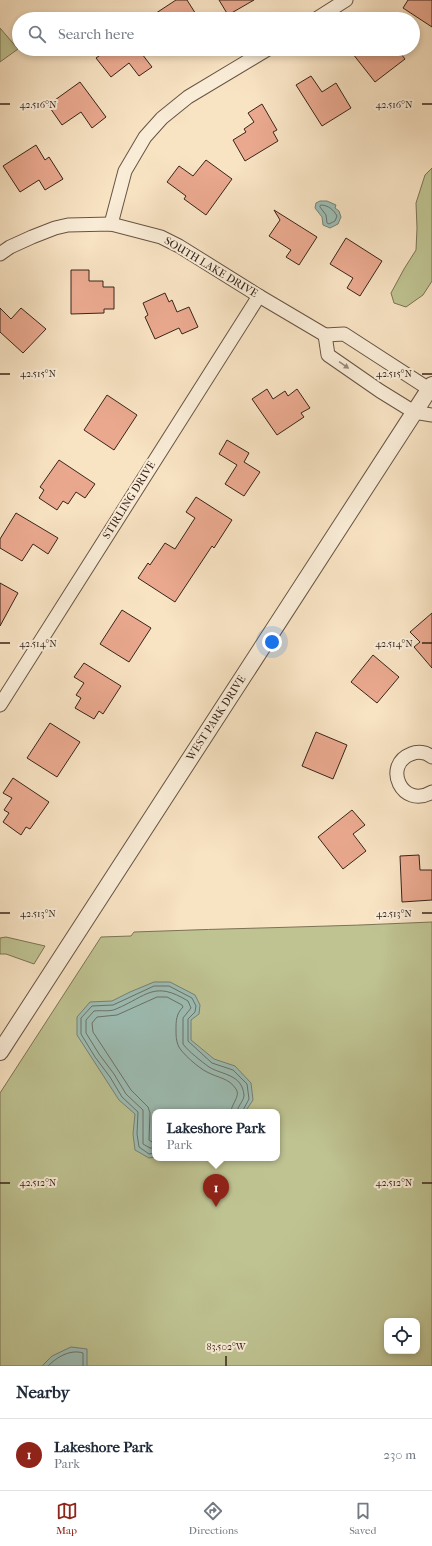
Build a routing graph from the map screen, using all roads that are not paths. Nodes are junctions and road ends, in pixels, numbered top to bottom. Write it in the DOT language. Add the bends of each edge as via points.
graph roads {
  1 [pos="346,0"];
  2 [pos="327,12"];
  3 [pos="256,56"];
  4 [pos="112,224"];
  5 [pos="0,254"];
  6 [pos="259,296"];
  7 [pos="325,335"];
  8 [pos="431,389"];
  9 [pos="414,412"];
  10 [pos="432,415"];
  11 [pos="0,704"];
  12 [pos="431,754"];
  13 [pos="432,792"];
  14 [pos="0,1052"];
  1 -- 2 [label="street"];
  3 -- 4 [label="street" via="188,97 162,118 145,137 125,171"];
  4 -- 5 [label="street, SOUTH LAKE DRIVE" via="82,224 55,228 32,236"];
  4 -- 6 [label="street, SOUTH LAKE DRIVE" via="161,237"];
  6 -- 7 [label="street, SOUTH LAKE DRIVE"];
  6 -- 11 [label="street, STIRLING DRIVE"];
  7 -- 8 [label="street" via="344,334"];
  7 -- 9 [label="street, one-way" via="328,355"];
  8 -- 9 [label="street, WEST PARK DRIVE"];
  9 -- 10 [label="street"];
  9 -- 14 [label="street, WEST PARK DRIVE"];
  12 -- 13 [label="street" via="416,752 409,755 399,765 397,779 400,786 410,795 425,796"];
}
